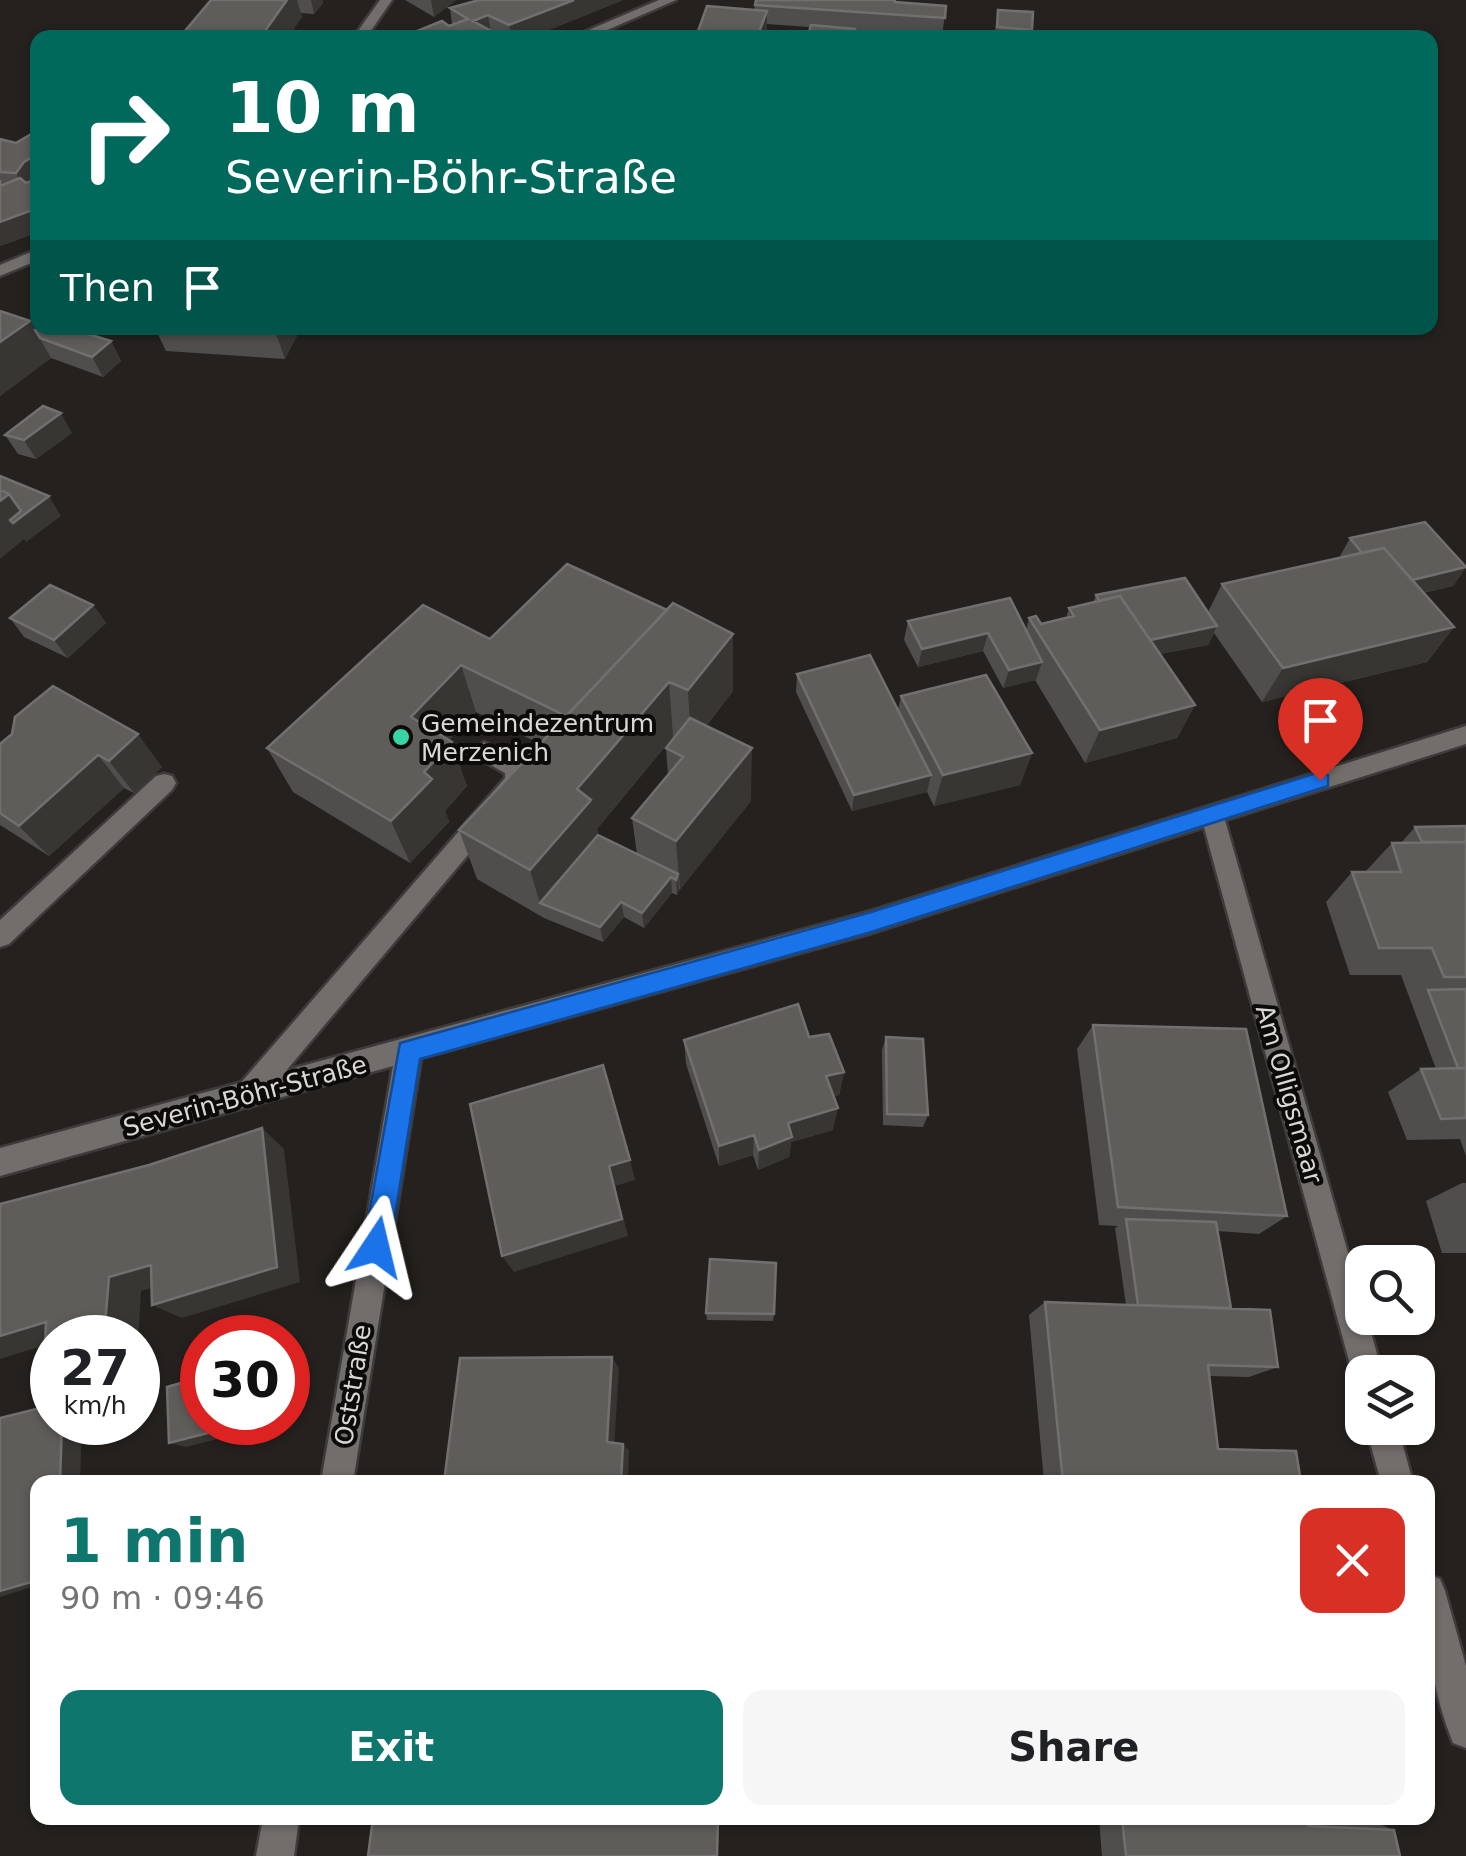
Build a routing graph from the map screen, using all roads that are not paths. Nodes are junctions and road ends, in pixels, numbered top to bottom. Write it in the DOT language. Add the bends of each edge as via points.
graph roads {
  1 [pos="386,0"];
  2 [pos="670,0"];
  3 [pos="365,30"];
  4 [pos="596,30"];
  5 [pos="30,258"];
  6 [pos="0,271"];
  7 [pos="1466,735"];
  8 [pos="484,751"];
  9 [pos="164,783"];
  10 [pos="1212,815"];
  11 [pos="0,936"];
  12 [pos="409,1051"];
  13 [pos="248,1095"];
  14 [pos="0,1162"];
  15 [pos="1362,1355"];
  16 [pos="1387,1445"];
  17 [pos="338,1475"];
  18 [pos="1395,1475"];
  19 [pos="1435,1617"];
  20 [pos="1466,1730"];
  21 [pos="280,1825"];
  22 [pos="274,1856"];
  1 -- 3 [label="street"];
  2 -- 4 [label="street"];
  5 -- 6 [label="street"];
  7 -- 10 [label="street, Severin-Böhr-Straße"];
  8 -- 13 [label="street" via="513,767 519,776 513,785"];
  9 -- 11 [label="street"];
  10 -- 12 [label="street, Severin-Böhr-Straße" via="868,923"];
  10 -- 15 [label="street, Am Olligsmaar"];
  12 -- 13 [label="street, Severin-Böhr-Straße"];
  12 -- 17 [label="street, Oststraße"];
  13 -- 14 [label="street, Severin-Böhr-Straße"];
  16 -- 18 [label="street"];
  19 -- 20 [label="street"];
  21 -- 22 [label="street"];
}
